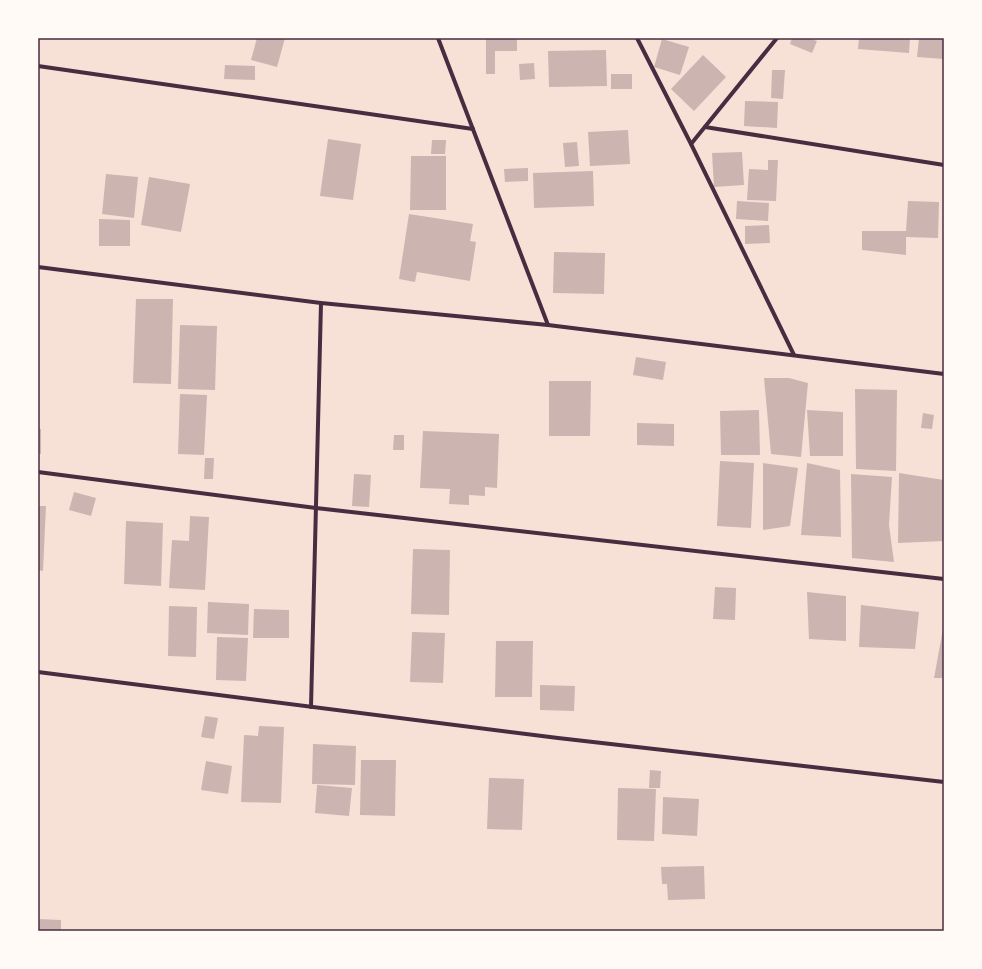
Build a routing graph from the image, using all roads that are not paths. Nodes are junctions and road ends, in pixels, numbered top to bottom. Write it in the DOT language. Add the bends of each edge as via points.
graph roads {
  1 [pos="438,38"];
  2 [pos="637,38"];
  3 [pos="776,38"];
  4 [pos="38,66"];
  5 [pos="705,127"];
  6 [pos="473,129"];
  7 [pos="692,144"];
  8 [pos="944,165"];
  9 [pos="38,267"];
  10 [pos="321,303"];
  11 [pos="548,325"];
  12 [pos="794,355"];
  13 [pos="944,374"];
  14 [pos="38,472"];
  15 [pos="316,508"];
  16 [pos="944,579"];
  17 [pos="38,672"];
  18 [pos="311,707"];
  19 [pos="944,782"];
  1 -- 6 [label="street"];
  2 -- 7 [label="street"];
  3 -- 5 [label="street"];
  4 -- 6 [label="street"];
  5 -- 7 [label="street"];
  5 -- 8 [label="street"];
  6 -- 11 [label="street"];
  7 -- 12 [label="street"];
  9 -- 10 [label="street"];
  10 -- 11 [label="street"];
  10 -- 15 [label="street"];
  11 -- 12 [label="street"];
  12 -- 13 [label="street"];
  14 -- 15 [label="street"];
  15 -- 16 [label="street"];
  15 -- 18 [label="street"];
  17 -- 18 [label="street"];
  18 -- 19 [label="street"];
}
